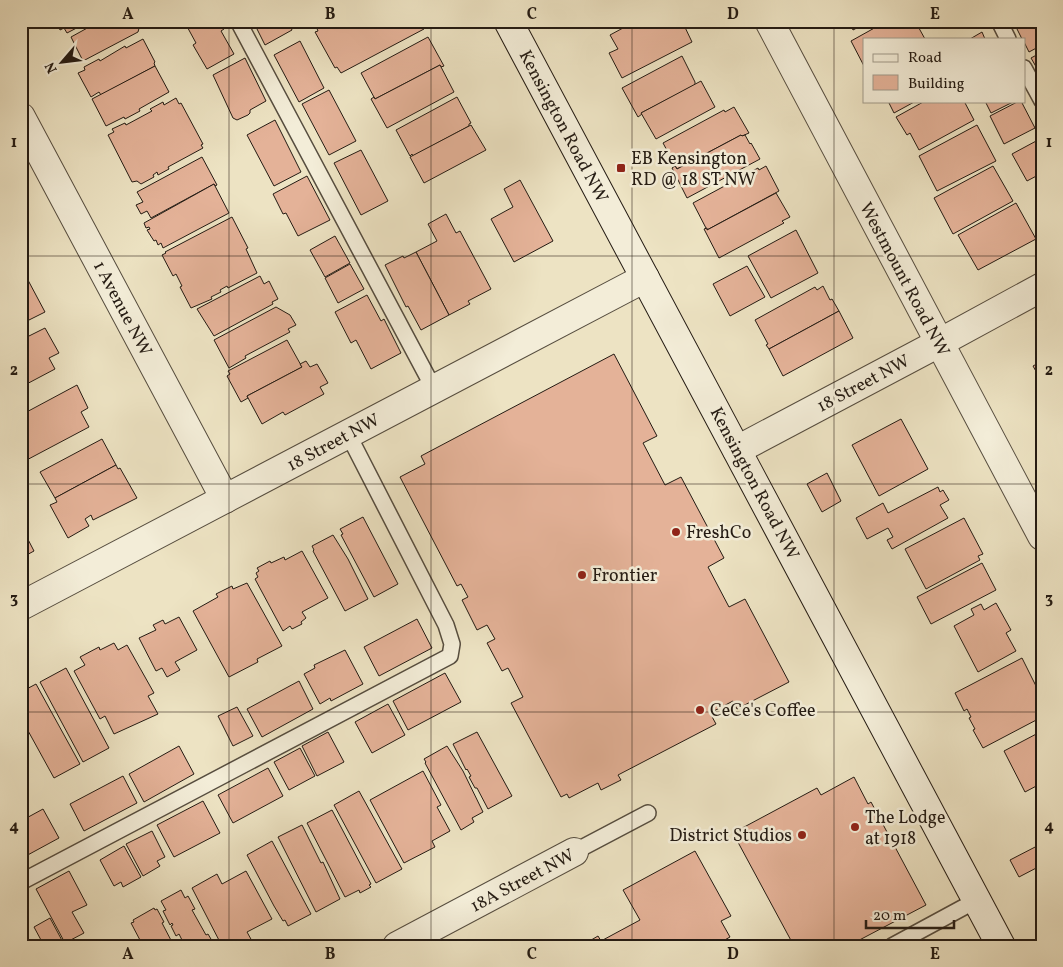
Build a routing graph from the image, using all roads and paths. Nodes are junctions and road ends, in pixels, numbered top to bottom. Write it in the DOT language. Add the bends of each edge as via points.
graph roads {
  1 [pos="238,21"];
  2 [pos="508,21"];
  3 [pos="769,21"];
  4 [pos="999,21"];
  5 [pos="1008,38"];
  6 [pos="1026,72"];
  7 [pos="1042,101"];
  8 [pos="21,117"];
  9 [pos="645,278"];
  10 [pos="1042,287"];
  11 [pos="939,343"];
  12 [pos="434,389"];
  13 [pos="348,434"];
  14 [pos="737,450"];
  15 [pos="225,499"];
  16 [pos="1042,536"];
  17 [pos="21,606"];
  18 [pos="648,813"];
  19 [pos="574,852"];
  20 [pos="21,882"];
  21 [pos="977,900"];
  22 [pos="397,946"];
  23 [pos="892,946"];
  24 [pos="1001,946"];
  1 -- 12 [label="lane"];
  2 -- 9 [label="street, Kensington Road NW"];
  3 -- 11 [label="street, Westmount Road NW"];
  4 -- 5 [label="lane"];
  6 -- 7 [label="lane"];
  8 -- 15 [label="street, 1 Avenue NW"];
  9 -- 12 [label="street, 18 Street NW"];
  9 -- 14 [label="street, Kensington Road NW"];
  10 -- 11 [label="street, 18 Street NW"];
  11 -- 14 [label="street, 18 Street NW"];
  11 -- 16 [label="street, Westmount Road NW"];
  12 -- 13 [label="street, 18 Street NW"];
  13 -- 15 [label="street, 18 Street NW"];
  13 -- 20 [label="lane" via="446,626 452,644 450,656"];
  14 -- 21 [label="street, Kensington Road NW"];
  15 -- 17 [label="street, 18 Street NW"];
  18 -- 19 [label="lane, 18A Street NW"];
  19 -- 22 [label="street, 18A Street NW"];
  21 -- 23 [label="lane"];
  21 -- 24 [label="street, Kensington Road NW"];
}
